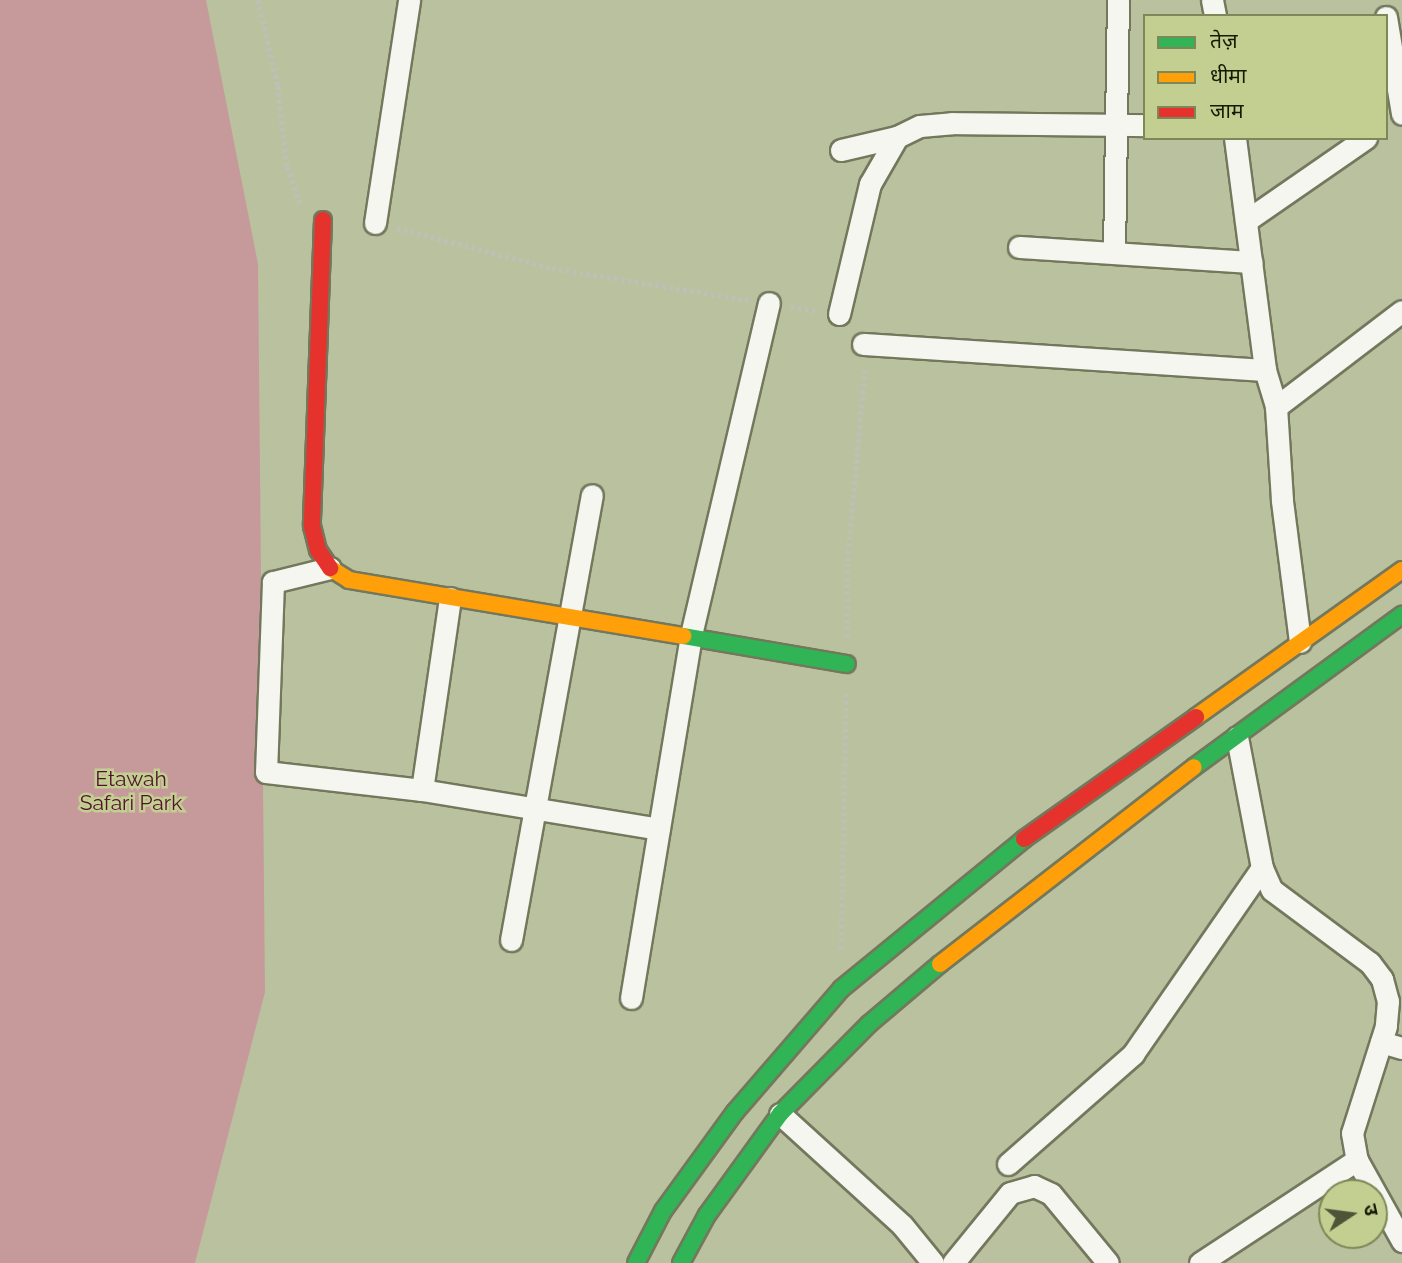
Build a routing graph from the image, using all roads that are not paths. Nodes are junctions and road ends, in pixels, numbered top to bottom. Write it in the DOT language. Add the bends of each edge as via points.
graph roads {
  1 [pos="409,0"];
  2 [pos="1118,0"];
  3 [pos="1388,29"];
  4 [pos="1402,114"];
  5 [pos="1116,125"];
  6 [pos="1143,125"];
  7 [pos="897,137"];
  8 [pos="1235,140"];
  9 [pos="1363,140"];
  10 [pos="841,150"];
  11 [pos="323,220"];
  12 [pos="1246,221"];
  13 [pos="374,223"];
  14 [pos="1019,247"];
  15 [pos="1114,253"];
  16 [pos="1252,262"];
  17 [pos="769,303"];
  18 [pos="1402,312"];
  19 [pos="839,314"];
  20 [pos="863,344"];
  21 [pos="1265,370"];
  22 [pos="1276,407"];
  23 [pos="592,495"];
  24 [pos="330,568"];
  25 [pos="1402,570"];
  26 [pos="450,598"];
  27 [pos="1402,615"];
  28 [pos="570,616"];
  29 [pos="691,635"];
  30 [pos="1300,642"];
  31 [pos="847,664"];
  32 [pos="1237,737"];
  33 [pos="422,790"];
  34 [pos="536,809"];
  35 [pos="659,829"];
  36 [pos="1262,868"];
  37 [pos="511,940"];
  38 [pos="631,998"];
  39 [pos="1381,1042"];
  40 [pos="1402,1048"];
  41 [pos="780,1114"];
  42 [pos="1357,1160"];
  43 [pos="1008,1164"];
  44 [pos="1394,1216"];
  45 [pos="1402,1241"];
  46 [pos="636,1263"];
  47 [pos="681,1263"];
  48 [pos="933,1263"];
  49 [pos="953,1263"];
  50 [pos="1108,1263"];
  51 [pos="1200,1263"];
  1 -- 13 [label="street"];
  2 -- 5 [label="street"];
  3 -- 4 [label="street"];
  5 -- 6 [label="street"];
  5 -- 7 [label="street" via="952,123 920,126"];
  5 -- 15 [label="street"];
  7 -- 10 [label="street"];
  7 -- 19 [label="street" via="870,184"];
  8 -- 12 [label="street"];
  9 -- 12 [label="street"];
  11 -- 24 [label="main road" via="312,526 318,550"];
  12 -- 16 [label="street"];
  14 -- 15 [label="street"];
  15 -- 16 [label="street"];
  16 -- 21 [label="street"];
  17 -- 29 [label="street"];
  18 -- 22 [label="street"];
  20 -- 21 [label="street"];
  21 -- 22 [label="street"];
  22 -- 30 [label="street" via="1282,501"];
  23 -- 28 [label="street"];
  24 -- 26 [label="main road" via="349,580"];
  24 -- 33 [label="street" via="273,582 266,772"];
  25 -- 30 [label="main road"];
  26 -- 28 [label="main road"];
  26 -- 33 [label="street"];
  27 -- 32 [label="main road"];
  28 -- 29 [label="main road"];
  28 -- 34 [label="street"];
  29 -- 31 [label="main road"];
  29 -- 35 [label="street"];
  30 -- 46 [label="main road" via="986,866 841,989 735,1112 663,1211"];
  32 -- 36 [label="street"];
  32 -- 41 [label="main road" via="998,915 869,1024"];
  33 -- 34 [label="street"];
  34 -- 35 [label="street"];
  34 -- 37 [label="street"];
  35 -- 38 [label="street"];
  36 -- 39 [label="street" via="1272,890 1370,963 1382,979 1388,1002"];
  36 -- 43 [label="street" via="1133,1054"];
  39 -- 40 [label="street"];
  39 -- 42 [label="street" via="1352,1133"];
  41 -- 47 [label="main road" via="708,1215"];
  41 -- 48 [label="street" via="902,1225"];
  42 -- 44 [label="street"];
  42 -- 51 [label="street"];
  44 -- 45 [label="street"];
  49 -- 50 [label="street" via="1010,1193 1034,1186 1051,1194"];
}
